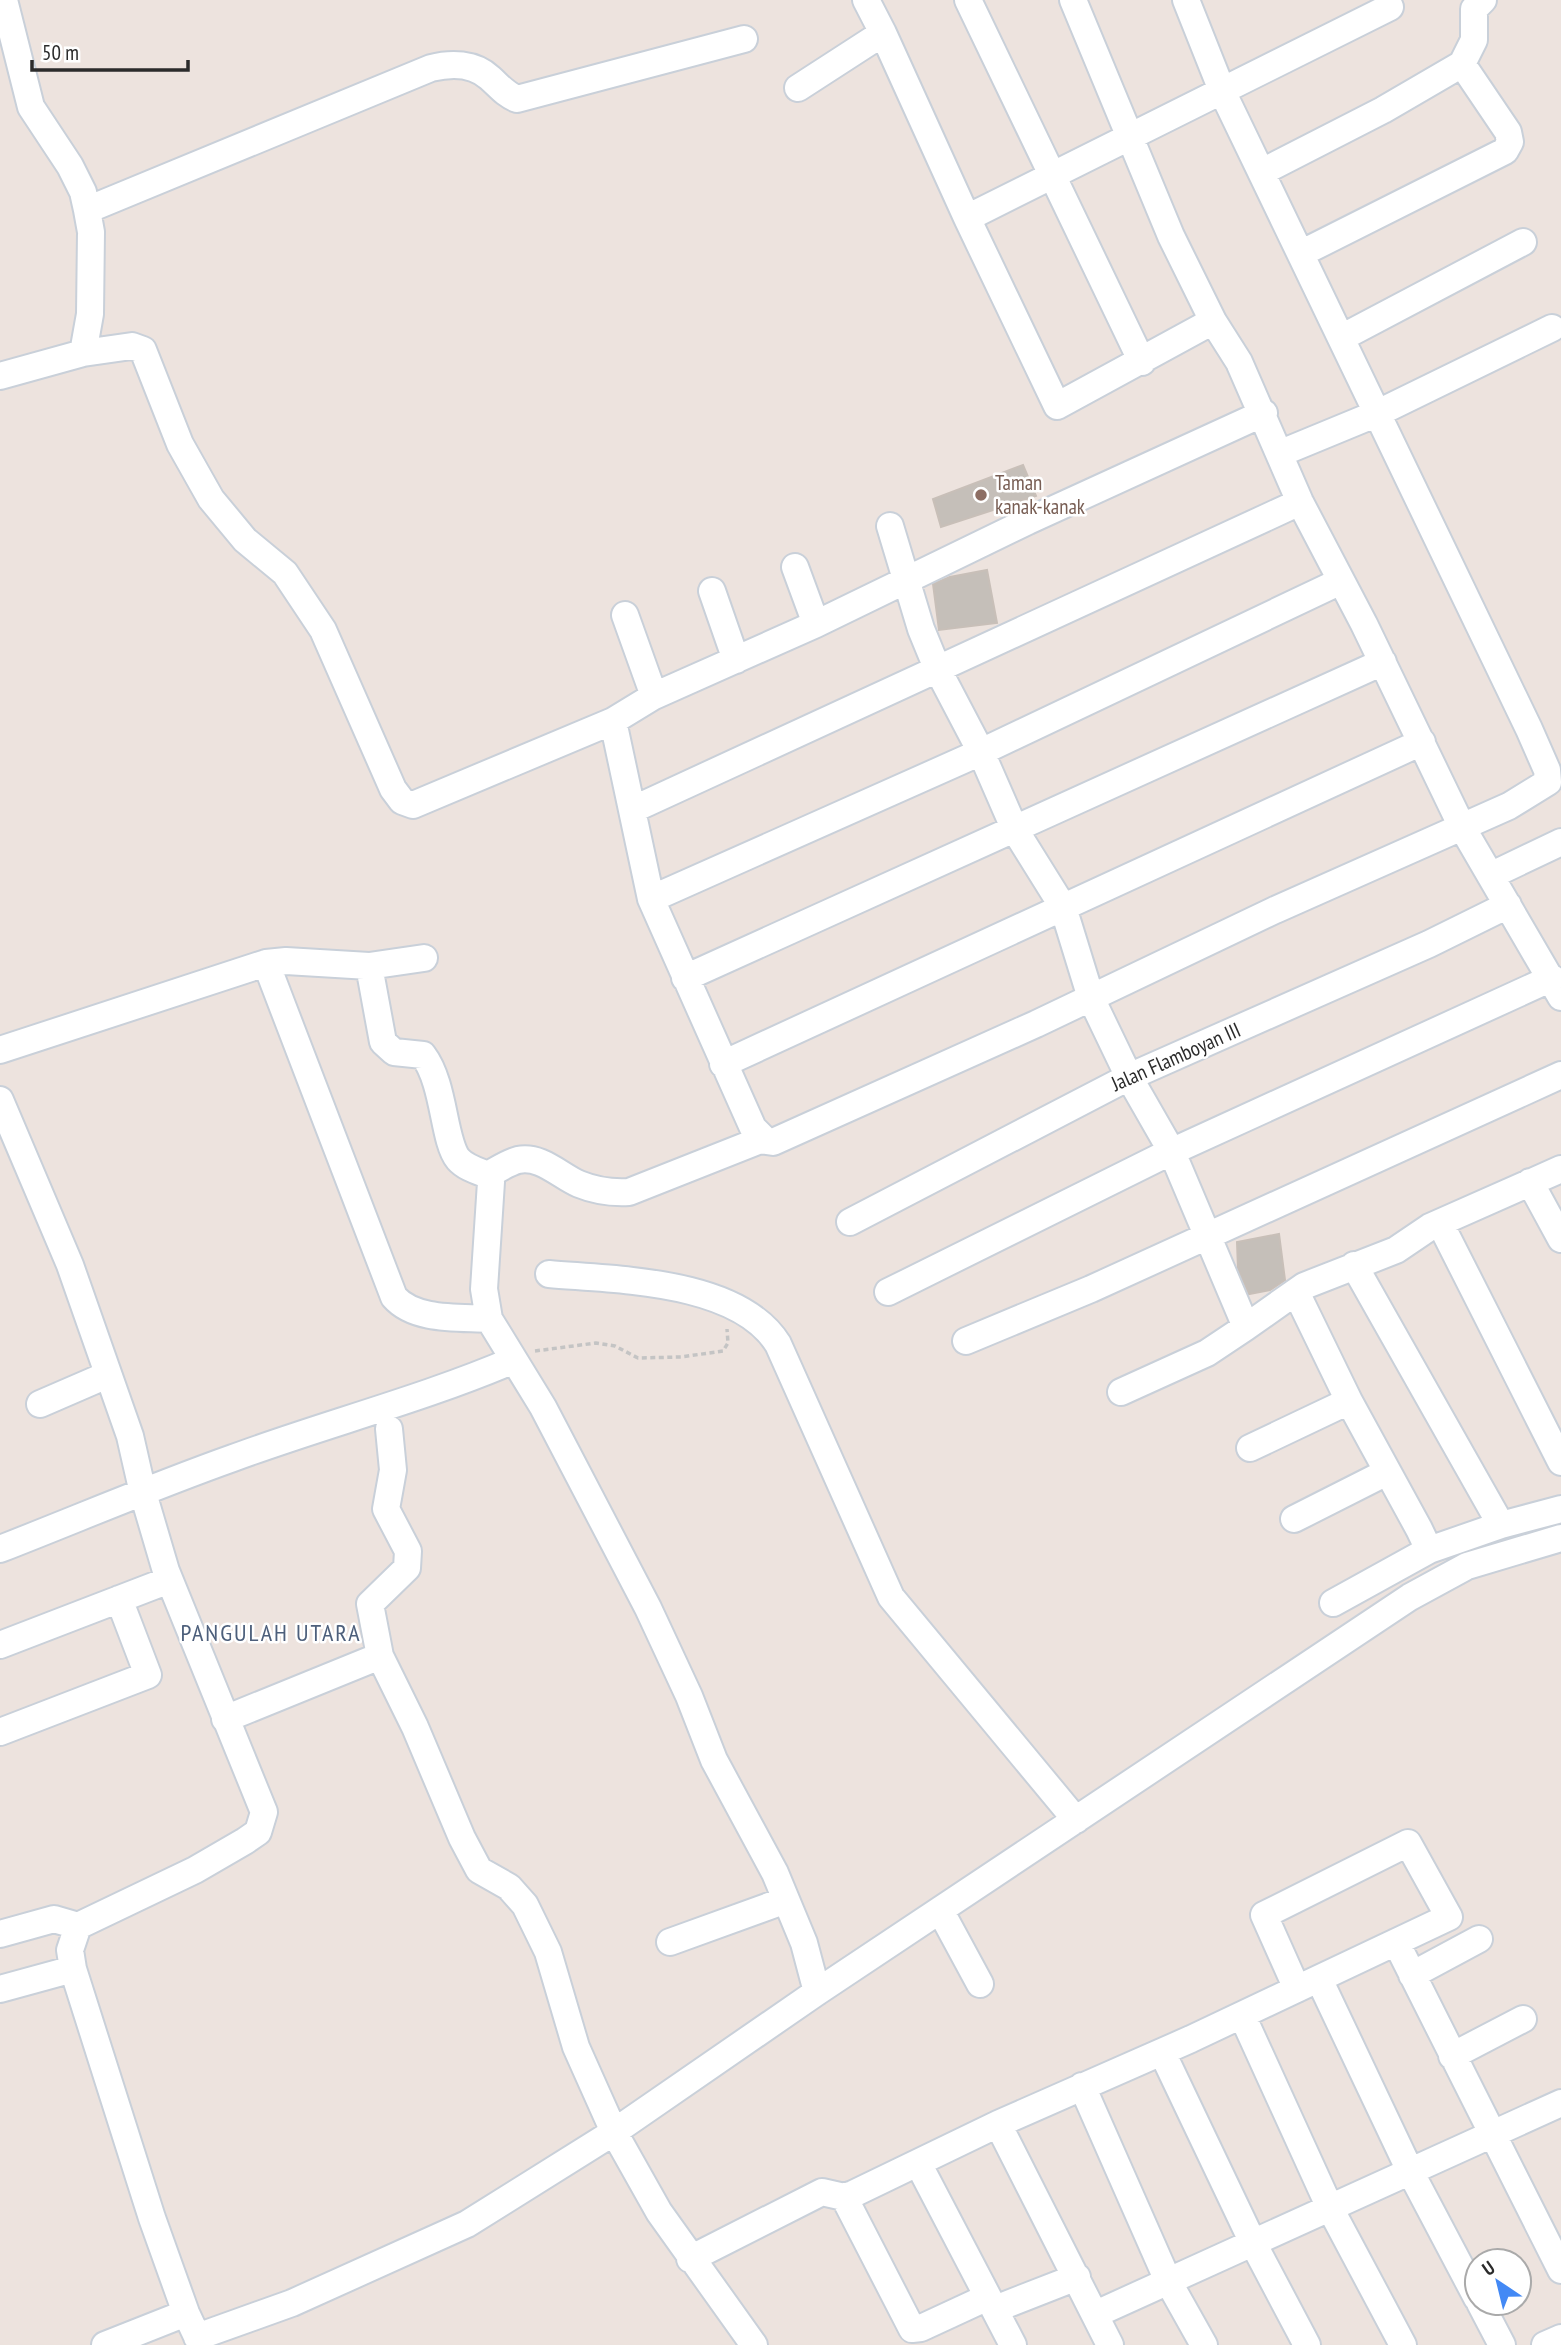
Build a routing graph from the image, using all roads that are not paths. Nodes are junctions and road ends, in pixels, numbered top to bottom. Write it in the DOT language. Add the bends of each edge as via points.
graph roads {
  1 [pos="4,0"];
  2 [pos="866,0"];
  3 [pos="968,0"];
  4 [pos="1073,0"];
  5 [pos="1189,1"];
  6 [pos="1474,3"];
  7 [pos="1390,7"];
  8 [pos="883,33"];
  9 [pos="744,39"];
  10 [pos="1462,64"];
  11 [pos="798,88"];
  12 [pos="1223,93"];
  13 [pos="1133,137"];
  14 [pos="1264,171"];
  15 [pos="1053,173"];
  16 [pos="87,210"];
  17 [pos="967,218"];
  18 [pos="1523,242"];
  19 [pos="1302,253"];
  20 [pos="1213,321"];
  21 [pos="1552,328"];
  22 [pos="1341,338"];
  23 [pos="92,352"];
  24 [pos="1142,362"];
  25 [pos="0,376"];
  26 [pos="1264,413"];
  27 [pos="1378,413"];
  28 [pos="1281,453"];
  29 [pos="1300,502"];
  30 [pos="890,526"];
  31 [pos="795,567"];
  32 [pos="1341,581"];
  33 [pos="906,582"];
  34 [pos="712,591"];
  35 [pos="625,615"];
  36 [pos="816,624"];
  37 [pos="736,660"];
  38 [pos="1383,662"];
  39 [pos="937,668"];
  40 [pos="654,696"];
  41 [pos="613,721"];
  42 [pos="1422,742"];
  43 [pos="981,752"];
  44 [pos="634,809"];
  45 [pos="1462,827"];
  46 [pos="1015,830"];
  47 [pos="1561,842"];
  48 [pos="1492,875"];
  49 [pos="651,899"];
  50 [pos="1508,905"];
  51 [pos="1063,907"];
  52 [pos="424,958"];
  53 [pos="265,963"];
  54 [pos="369,966"];
  55 [pos="685,978"];
  56 [pos="1556,988"];
  57 [pos="1091,998"];
  58 [pos="0,1050"];
  59 [pos="723,1064"];
  60 [pos="1561,1075"];
  61 [pos="1129,1077"];
  62 [pos="0,1100"];
  63 [pos="763,1139"];
  64 [pos="1172,1152"];
  65 [pos="1561,1169"];
  66 [pos="488,1175"];
  67 [pos="1530,1182"];
  68 [pos="850,1222"];
  69 [pos="1440,1223"];
  70 [pos="1209,1235"];
  71 [pos="1561,1240"];
  72 [pos="1354,1265"];
  73 [pos="549,1274"];
  74 [pos="888,1292"];
  75 [pos="1296,1292"];
  76 [pos="489,1319"];
  77 [pos="1246,1327"];
  78 [pos="966,1342"];
  79 [pos="514,1360"];
  80 [pos="107,1375"];
  81 [pos="1121,1392"];
  82 [pos="1349,1401"];
  83 [pos="40,1404"];
  84 [pos="389,1429"];
  85 [pos="1250,1448"];
  86 [pos="1561,1462"];
  87 [pos="1387,1472"];
  88 [pos="142,1493"];
  89 [pos="1561,1509"];
  90 [pos="1294,1519"];
  91 [pos="1501,1525"];
  92 [pos="1561,1538"];
  93 [pos="0,1549"];
  94 [pos="1444,1557"];
  95 [pos="169,1580"];
  96 [pos="119,1599"];
  97 [pos="1333,1603"];
  98 [pos="0,1645"];
  99 [pos="380,1656"];
  100 [pos="225,1719"];
  101 [pos="0,1732"];
  102 [pos="1076,1820"];
  103 [pos="786,1900"];
  104 [pos="940,1910"];
  105 [pos="78,1926"];
  106 [pos="0,1934"];
  107 [pos="1479,1940"];
  108 [pos="670,1942"];
  109 [pos="1396,1942"];
  110 [pos="73,1969"];
  111 [pos="1412,1975"];
  112 [pos="980,1984"];
  113 [pos="1308,1984"];
  114 [pos="0,1989"];
  115 [pos="817,1992"];
  116 [pos="1242,2015"];
  117 [pos="1523,2019"];
  118 [pos="1162,2052"];
  119 [pos="1452,2056"];
  120 [pos="1082,2086"];
  121 [pos="1561,2103"];
  122 [pos="998,2124"];
  123 [pos="614,2132"];
  124 [pos="1491,2134"];
  125 [pos="918,2163"];
  126 [pos="1410,2171"];
  127 [pos="844,2197"];
  128 [pos="1331,2208"];
  129 [pos="1253,2243"];
  130 [pos="690,2259"];
  131 [pos="1561,2270"];
  132 [pos="1463,2271"];
  133 [pos="1077,2277"];
  134 [pos="1168,2281"];
  135 [pos="991,2303"];
  136 [pos="186,2313"];
  137 [pos="1096,2314"];
  138 [pos="1487,2317"];
  139 [pos="1561,2338"];
  140 [pos="199,2341"];
  141 [pos="105,2345"];
  142 [pos="754,2345"];
  143 [pos="1013,2345"];
  144 [pos="1110,2345"];
  145 [pos="1205,2345"];
  146 [pos="1307,2345"];
  147 [pos="1403,2345"];
  148 [pos="1502,2345"];
  149 [pos="1545,2345"];
  1 -- 16 [label="street" via="31,107 70,166"];
  2 -- 8 [label="street"];
  3 -- 15 [label="street"];
  4 -- 13 [label="street"];
  5 -- 12 [label="street"];
  6 -- 10 [label="street" via="1474,40"];
  7 -- 12 [label="street"];
  8 -- 11 [label="street"];
  8 -- 17 [label="street"];
  9 -- 16 [label="street" via="517,99 488,76 448,63"];
  10 -- 14 [label="street"];
  10 -- 19 [label="street" via="1507,132 1510,142 1505,151"];
  12 -- 13 [label="street"];
  12 -- 14 [label="street"];
  13 -- 15 [label="street"];
  13 -- 20 [label="street" via="1171,236"];
  14 -- 19 [label="street"];
  15 -- 17 [label="street"];
  15 -- 24 [label="street"];
  16 -- 23 [label="street"];
  17 -- 24 [label="street" via="1057,406"];
  18 -- 22 [label="street"];
  19 -- 22 [label="street"];
  20 -- 24 [label="street"];
  20 -- 26 [label="street"];
  21 -- 27 [label="street"];
  22 -- 27 [label="street"];
  23 -- 25 [label="street"];
  23 -- 41 [label="street" via="132,346 145,354 180,444 211,499 245,540 285,573 323,630 402,801 413,805 430,799"];
  26 -- 28 [label="street"];
  26 -- 33 [label="street"];
  27 -- 28 [label="street"];
  27 -- 45 [label="street" via="1549,777 1544,786"];
  28 -- 29 [label="street"];
  29 -- 32 [label="street"];
  29 -- 39 [label="street"];
  30 -- 33 [label="street"];
  31 -- 36 [label="street"];
  32 -- 38 [label="street"];
  32 -- 43 [label="street"];
  33 -- 36 [label="street"];
  33 -- 39 [label="street"];
  34 -- 37 [label="street"];
  35 -- 40 [label="street"];
  36 -- 37 [label="street"];
  37 -- 40 [label="street"];
  38 -- 42 [label="street"];
  38 -- 46 [label="street"];
  39 -- 43 [label="street"];
  39 -- 44 [label="street"];
  40 -- 41 [label="street"];
  41 -- 44 [label="street"];
  42 -- 45 [label="street"];
  42 -- 51 [label="street"];
  43 -- 46 [label="street"];
  43 -- 49 [label="street"];
  44 -- 49 [label="street"];
  45 -- 48 [label="street"];
  45 -- 57 [label="street" via="1275,909"];
  46 -- 51 [label="street"];
  46 -- 55 [label="street"];
  47 -- 48 [label="street"];
  48 -- 50 [label="street"];
  49 -- 55 [label="street"];
  50 -- 56 [label="street"];
  50 -- 61 [label="street, Jalan Flamboyan III"];
  51 -- 57 [label="street"];
  51 -- 59 [label="street"];
  52 -- 54 [label="street"];
  53 -- 54 [label="street"];
  53 -- 58 [label="street"];
  53 -- 76 [label="street" via="394,1297 401,1306 418,1313"];
  54 -- 66 [label="street" via="383,1042 394,1052 423,1055 440,1090 454,1153 467,1167"];
  55 -- 59 [label="street"];
  56 -- 64 [label="street"];
  57 -- 61 [label="street"];
  57 -- 63 [label="street" via="817,1125 773,1142"];
  59 -- 63 [label="street" via="752,1128"];
  60 -- 70 [label="street"];
  61 -- 64 [label="street"];
  61 -- 68 [label="street, Jalan Flamboyan III"];
  62 -- 80 [label="street" via="70,1265"];
  63 -- 66 [label="street" via="638,1190 615,1193 580,1184 526,1160"];
  64 -- 70 [label="street"];
  64 -- 74 [label="street"];
  65 -- 67 [label="street"];
  66 -- 76 [label="street" via="492,1187 484,1289"];
  67 -- 69 [label="street"];
  67 -- 71 [label="street"];
  69 -- 72 [label="street" via="1396,1250"];
  69 -- 86 [label="street"];
  70 -- 77 [label="street"];
  70 -- 78 [label="street"];
  72 -- 75 [label="street"];
  72 -- 91 [label="street"];
  73 -- 102 [label="street" via="662,1284 762,1322 778,1343 891,1597"];
  75 -- 77 [label="street"];
  75 -- 82 [label="street"];
  76 -- 79 [label="street"];
  77 -- 81 [label="street" via="1207,1353"];
  79 -- 88 [label="street"];
  79 -- 103 [label="street" via="641,1594 690,1696 714,1760"];
  80 -- 83 [label="street"];
  80 -- 88 [label="street" via="130,1436"];
  82 -- 85 [label="street"];
  82 -- 87 [label="street"];
  84 -- 99 [label="street" via="393,1470 386,1509 409,1560 370,1604"];
  87 -- 90 [label="street"];
  87 -- 94 [label="street"];
  88 -- 93 [label="street"];
  88 -- 95 [label="street"];
  89 -- 91 [label="street"];
  91 -- 94 [label="street"];
  92 -- 94 [label="street" via="1479,1561"];
  94 -- 97 [label="street"];
  94 -- 102 [label="street" via="1323,1655"];
  95 -- 96 [label="street"];
  95 -- 100 [label="street"];
  96 -- 98 [label="street"];
  96 -- 101 [label="street" via="148,1675"];
  99 -- 100 [label="street"];
  99 -- 123 [label="street" via="479,1870 509,1887 537,1927 576,2048"];
  100 -- 105 [label="street" via="264,1812 258,1832 195,1870"];
  102 -- 104 [label="street"];
  103 -- 108 [label="street"];
  103 -- 115 [label="street"];
  104 -- 112 [label="street"];
  104 -- 115 [label="street"];
  105 -- 106 [label="street" via="54,1919"];
  105 -- 110 [label="street" via="71,1950"];
  107 -- 111 [label="street"];
  109 -- 111 [label="street"];
  109 -- 113 [label="street"];
  109 -- 113 [label="street" via="1449,1917 1408,1843 1264,1915"];
  110 -- 114 [label="street"];
  110 -- 136 [label="street"];
  111 -- 119 [label="street"];
  113 -- 116 [label="street"];
  113 -- 126 [label="street"];
  115 -- 123 [label="street"];
  116 -- 118 [label="street"];
  116 -- 128 [label="street"];
  117 -- 119 [label="street"];
  118 -- 120 [label="street"];
  118 -- 129 [label="street"];
  119 -- 124 [label="street"];
  120 -- 122 [label="street"];
  120 -- 134 [label="street"];
  121 -- 124 [label="street"];
  122 -- 125 [label="street"];
  122 -- 133 [label="street"];
  123 -- 130 [label="street"];
  123 -- 140 [label="street" via="467,2224"];
  124 -- 126 [label="street"];
  124 -- 131 [label="street"];
  125 -- 127 [label="street"];
  125 -- 135 [label="street"];
  126 -- 128 [label="street"];
  126 -- 132 [label="street"];
  127 -- 130 [label="street" via="821,2192"];
  127 -- 135 [label="street" via="912,2329"];
  128 -- 129 [label="street"];
  128 -- 147 [label="street"];
  129 -- 134 [label="street"];
  129 -- 146 [label="street"];
  130 -- 142 [label="street"];
  133 -- 135 [label="street"];
  133 -- 137 [label="street"];
  134 -- 137 [label="street"];
  134 -- 145 [label="street"];
  135 -- 143 [label="street"];
  136 -- 140 [label="street"];
  136 -- 141 [label="street"];
  137 -- 144 [label="street"];
  138 -- 148 [label="street"];
  139 -- 149 [label="street"];
}
